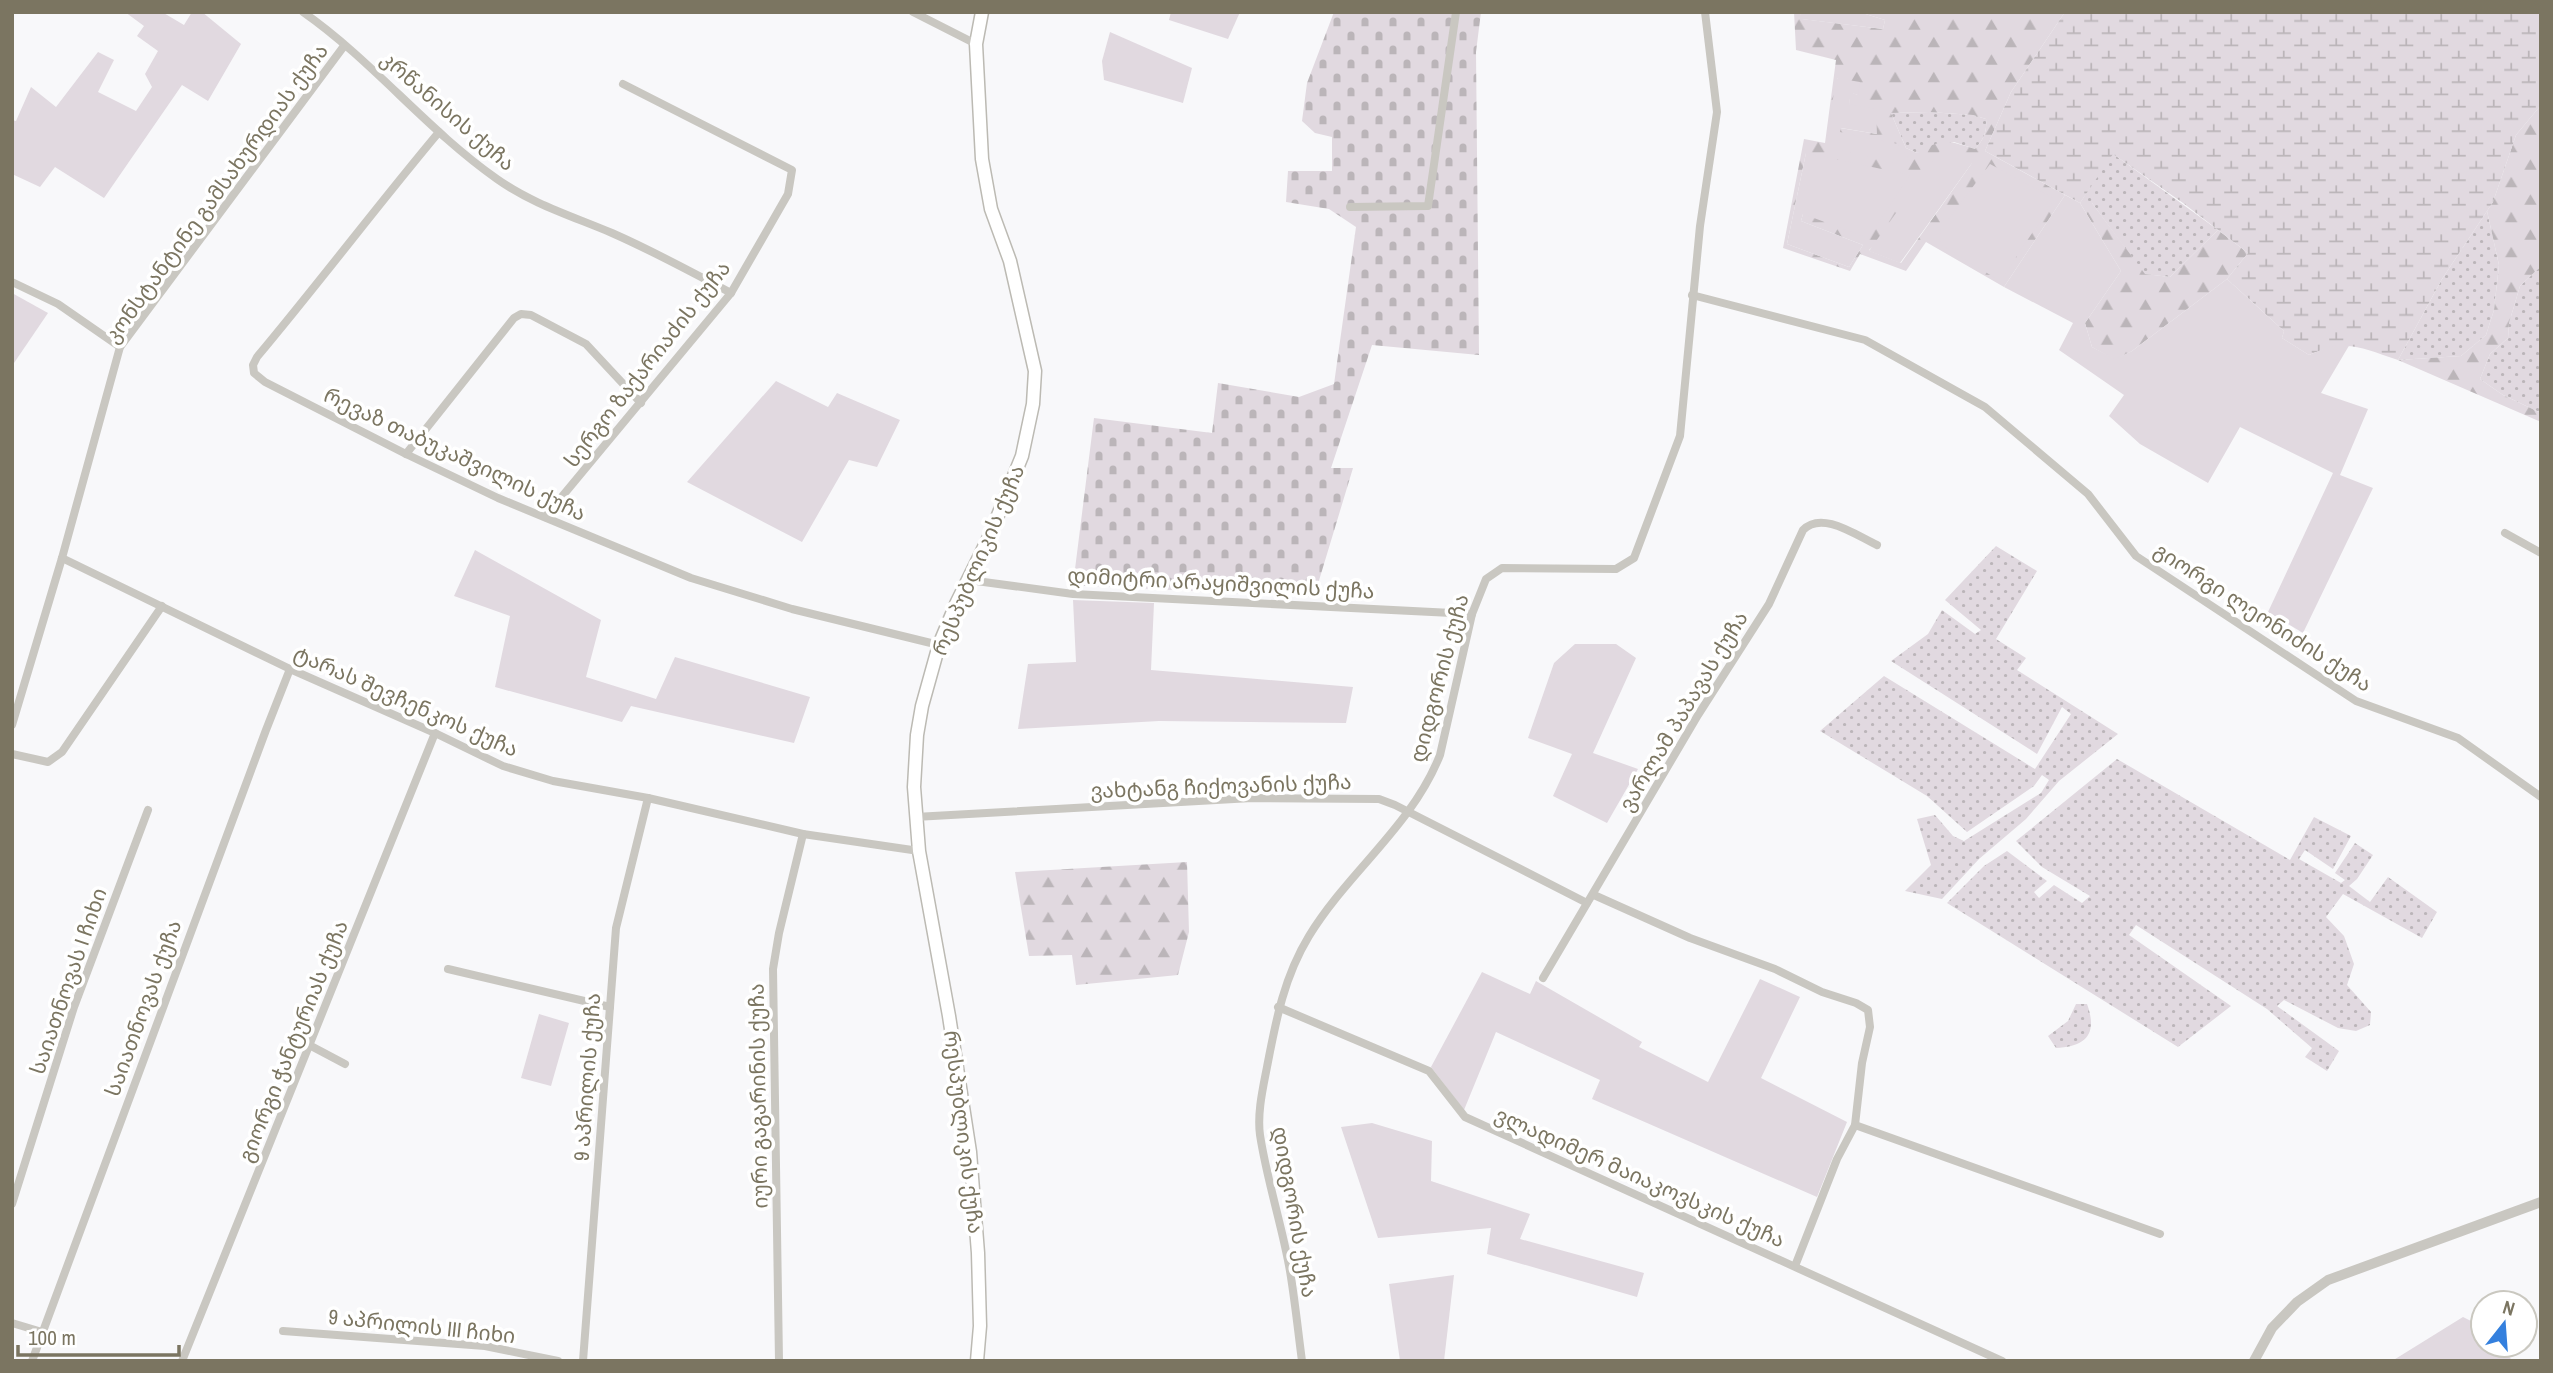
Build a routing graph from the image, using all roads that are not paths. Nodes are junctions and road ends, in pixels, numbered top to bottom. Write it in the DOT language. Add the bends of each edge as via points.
graph roads {
  1 [pos="303,12"];
  2 [pos="914,12"];
  3 [pos="982,12"];
  4 [pos="1456,12"];
  5 [pos="1705,12"];
  6 [pos="976,44"];
  7 [pos="344,46"];
  8 [pos="623,84"];
  9 [pos="439,132"];
  10 [pos="1350,207"];
  11 [pos="12,282"];
  12 [pos="731,293"];
  13 [pos="1692,295"];
  14 [pos="121,346"];
  15 [pos="641,403"];
  16 [pos="406,454"];
  17 [pos="545,517"];
  18 [pos="2505,533"];
  19 [pos="1877,545"];
  20 [pos="2541,553"];
  21 [pos="62,558"];
  22 [pos="969,580"];
  23 [pos="162,606"];
  24 [pos="1472,614"];
  25 [pos="939,645"];
  26 [pos="290,669"];
  27 [pos="12,725"];
  28 [pos="435,733"];
  29 [pos="12,754"];
  30 [pos="2541,797"];
  31 [pos="648,798"];
  32 [pos="148,810"];
  33 [pos="1408,813"];
  34 [pos="915,817"];
  35 [pos="803,834"];
  36 [pos="919,851"];
  37 [pos="1594,895"];
  38 [pos="1587,904"];
  39 [pos="448,969"];
  40 [pos="1543,978"];
  41 [pos="610,1007"];
  42 [pos="1278,1007"];
  43 [pos="311,1046"];
  44 [pos="345,1064"];
  45 [pos="1855,1125"];
  46 [pos="2541,1202"];
  47 [pos="12,1204"];
  48 [pos="2160,1234"];
  49 [pos="1795,1266"];
  50 [pos="12,1323"];
  51 [pos="283,1331"];
  52 [pos="42,1332"];
  53 [pos="33,1361"];
  54 [pos="182,1361"];
  55 [pos="558,1361"];
  56 [pos="583,1361"];
  57 [pos="779,1361"];
  58 [pos="977,1361"];
  59 [pos="1301,1361"];
  60 [pos="2002,1361"];
  61 [pos="2253,1361"];
  1 -- 7 [label="street, კრწანისის ქუჩა"];
  2 -- 6 [label="street"];
  3 -- 6 [label="main road, რესპუბლიკის ქუჩა"];
  4 -- 10 [label="street" via="1429,206"];
  5 -- 13 [label="street, დიდგორის ქუჩა" via="1717,112"];
  6 -- 22 [label="main road, რესპუბლიკის ქუჩა" via="982,159 991,209 1010,261 1035,371 1030,428 1022,456"];
  7 -- 9 [label="street, კრწანისის ქუჩა"];
  7 -- 14 [label="street, კონსტანტინე გამსახურდიას ქუჩა"];
  8 -- 12 [label="street, სერგო ზაქარიაძის ქუჩა" via="792,170 788,194"];
  9 -- 12 [label="street, კრწანისის ქუჩა" via="528,200 626,239"];
  9 -- 16 [label="street, რევაზ თაბუკაშვილის ქუჩა" via="253,365 254,373 265,382"];
  11 -- 14 [label="street" via="58,304"];
  12 -- 15 [label="street, სერგო ზაქარიაძის ქუჩა"];
  13 -- 24 [label="street, დიდგორის ქუჩა" via="1680,436 1634,558 1616,569 1502,568 1486,579"];
  13 -- 30 [label="street, გიორგი ლეონიძის ქუჩა" via="1865,340 1985,407 2088,494 2136,556 2356,701 2458,738"];
  14 -- 21 [label="street, კონსტანტინე გამსახურდიას ქუჩა"];
  15 -- 16 [label="street" via="586,344 521,314"];
  15 -- 17 [label="street, სერგო ზაქარიაძის ქუჩა"];
  16 -- 17 [label="street, რევაზ თაბუკაშვილის ქუჩა"];
  17 -- 25 [label="street, რევაზ თაბუკაშვილის ქუჩა" via="691,578 792,609"];
  18 -- 20 [label="street"];
  19 -- 37 [label="street, ვარლამ პაპავას ქუჩა" via="1821,521 1803,530 1769,604 1698,715"];
  21 -- 23 [label="street, ტარას შევჩენკოს ქუჩა"];
  21 -- 27 [label="street, კონსტანტინე გამსახურდიას ქუჩა"];
  22 -- 24 [label="street, დიმიტრი არაყიშვილის ქუჩა" via="1073,594"];
  22 -- 25 [label="main road, რესპუბლიკის ქუჩა"];
  23 -- 26 [label="street, ტარას შევჩენკოს ქუჩა"];
  23 -- 29 [label="street" via="62,752 48,762"];
  24 -- 33 [label="street, დიდგორის ქუჩა" via="1440,755"];
  25 -- 34 [label="main road, რესპუბლიკის ქუჩა" via="917,735"];
  26 -- 28 [label="street, ტარას შევჩენკოს ქუჩა"];
  26 -- 52 [label="street, საიათნოვას ქუჩა"];
  28 -- 31 [label="street, ტარას შევჩენკოს ქუჩა" via="503,766 553,781"];
  28 -- 43 [label="street, გიორგი ჭანტურიას ქუჩა"];
  31 -- 35 [label="street, ტარას შევჩენკოს ქუჩა"];
  31 -- 41 [label="street, 9 აპრილის ქუჩა" via="616,928"];
  32 -- 47 [label="street, საიათნოვას I ჩიხი" via="74,1007"];
  33 -- 34 [label="street, ვახტანგ ჩიქოვანის ქუჩა" via="1379,799 1252,797"];
  33 -- 38 [label="street, ვახტანგ ჩიქოვანის ქუჩა"];
  33 -- 42 [label="street, დიდგორის ქუჩა" via="1309,936"];
  34 -- 36 [label="main road, რესპუბლიკის ქუჩა"];
  35 -- 36 [label="street, ტარას შევჩენკოს ქუჩა"];
  35 -- 57 [label="street, იური გაგარინის ქუჩა" via="774,969"];
  36 -- 58 [label="main road, რესპუბლიკის ქუჩა" via="970,1152 978,1253"];
  37 -- 38 [label="street, ვარლამ პაპავას ქუჩა"];
  37 -- 45 [label="street" via="1868,1010 1870,1027"];
  38 -- 40 [label="street, ვარლამ პაპავას ქუჩა"];
  39 -- 41 [label="street"];
  41 -- 56 [label="street, 9 აპრილის ქუჩა"];
  42 -- 49 [label="street, ვლადიმერ მაიაკოვსკის ქუჩა" via="1429,1071 1465,1117"];
  42 -- 59 [label="street, დიდგორის ქუჩა" via="1262,1092 1260,1133 1290,1270"];
  43 -- 44 [label="street"];
  43 -- 54 [label="street, გიორგი ჭანტურიას ქუჩა"];
  45 -- 48 [label="street"];
  45 -- 49 [label="street"];
  46 -- 61 [label="street" via="2329,1280 2297,1301 2272,1328"];
  49 -- 60 [label="street, ვლადიმერ მაიაკოვსკის ქუჩა"];
  50 -- 52 [label="street"];
  51 -- 55 [label="street, 9 აპრილის III ჩიხი" via="485,1346"];
  52 -- 53 [label="street, საიათნოვას ქუჩა"];
}
